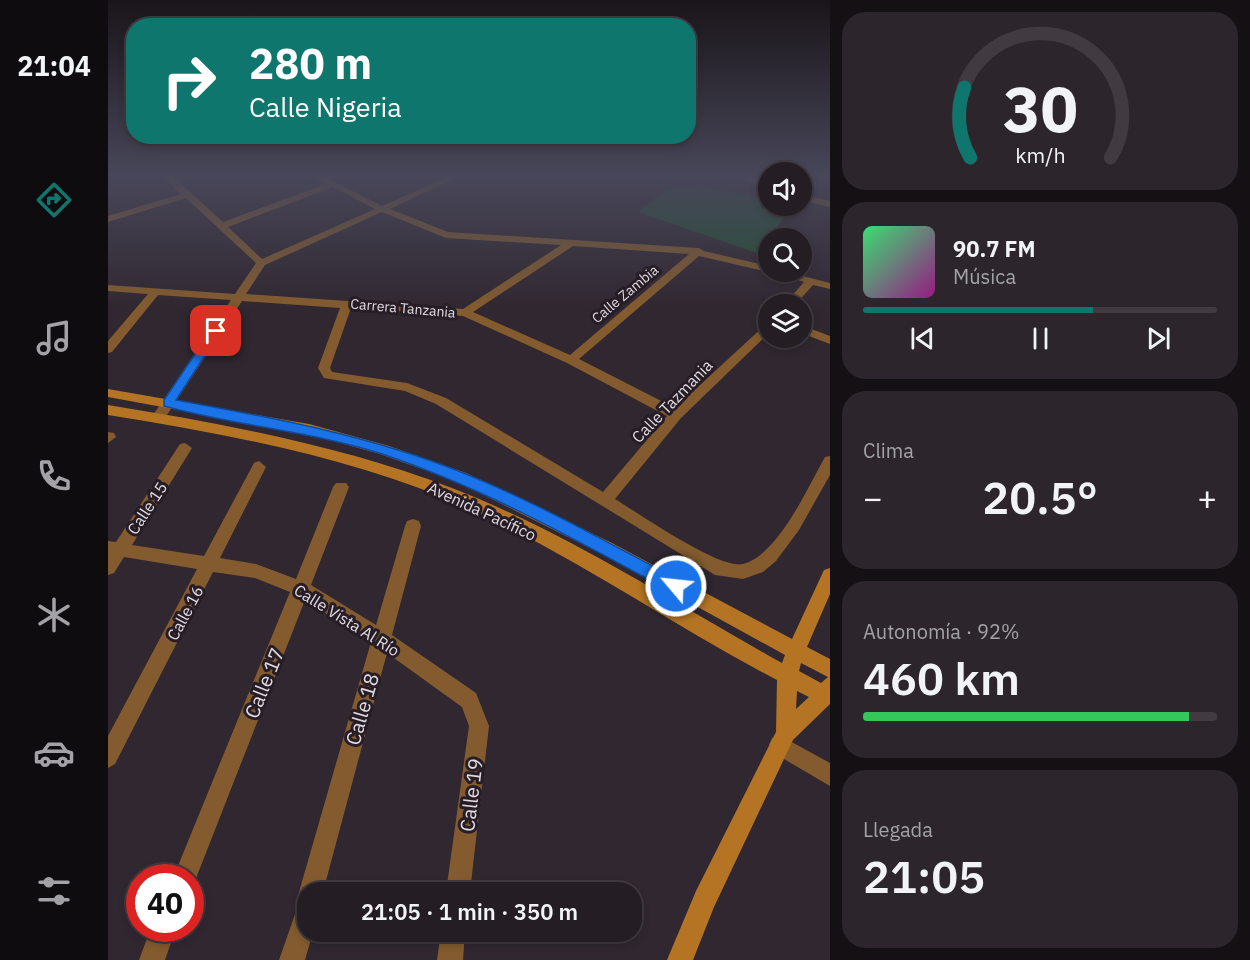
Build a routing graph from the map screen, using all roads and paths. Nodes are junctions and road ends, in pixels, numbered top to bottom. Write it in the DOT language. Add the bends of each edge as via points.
graph roads {
  1 [pos="215,220"];
  2 [pos="239,220"];
  3 [pos="358,220"];
  4 [pos="409,220"];
  5 [pos="222,226"];
  6 [pos="570,243"];
  7 [pos="699,251"];
  8 [pos="261,263"];
  9 [pos="758,266"];
  10 [pos="809,282"];
  11 [pos="812,282"];
  12 [pos="830,286"];
  13 [pos="108,288"];
  14 [pos="154,291"];
  15 [pos="799,294"];
  16 [pos="239,296"];
  17 [pos="347,304"];
  18 [pos="465,313"];
  19 [pos="812,333"];
  20 [pos="758,337"];
  21 [pos="830,340"];
  22 [pos="108,350"];
  23 [pos="570,360"];
  24 [pos="108,393"];
  25 [pos="168,403"];
  26 [pos="108,410"];
  27 [pos="676,415"];
  28 [pos="158,418"];
  29 [pos="185,448"];
  30 [pos="830,461"];
  31 [pos="260,467"];
  32 [pos="341,487"];
  33 [pos="604,501"];
  34 [pos="413,526"];
  35 [pos="114,548"];
  36 [pos="210,564"];
  37 [pos="108,568"];
  38 [pos="830,575"];
  39 [pos="302,589"];
  40 [pos="382,639"];
  41 [pos="796,650"];
  42 [pos="830,669"];
  43 [pos="787,677"];
  44 [pos="827,691"];
  45 [pos="469,700"];
  46 [pos="783,739"];
  47 [pos="108,757"];
  48 [pos="830,775"];
  49 [pos="191,864"];
  50 [pos="314,882"];
  51 [pos="459,882"];
  52 [pos="159,942"];
  53 [pos="297,942"];
  54 [pos="452,942"];
  55 [pos="152,960"];
  56 [pos="292,960"];
  57 [pos="450,960"];
  58 [pos="680,960"];
  1 -- 5 [label="street"];
  2 -- 5 [label="street"];
  3 -- 8 [label="street"];
  4 -- 6 [label="street" via="446,235"];
  5 -- 8 [label="street"];
  6 -- 7 [label="street"];
  6 -- 18 [label="street"];
  7 -- 9 [label="street"];
  7 -- 23 [label="street, Calle Zambia"];
  8 -- 16 [label="street"];
  10 -- 15 [label="street"];
  11 -- 12 [label="street"];
  13 -- 14 [label="street, Carrera Tanzania"];
  14 -- 16 [label="street, Carrera Tanzania"];
  14 -- 22 [label="street"];
  16 -- 17 [label="street, Carrera Tanzania"];
  16 -- 25 [label="street"];
  17 -- 18 [label="street, Carrera Tanzania"];
  17 -- 33 [label="street" via="324,368 328,375 407,387 441,400"];
  18 -- 23 [label="street, Carrera Tanzania"];
  19 -- 21 [label="street"];
  20 -- 27 [label="street, Calle Tazmania"];
  23 -- 27 [label="street, Carrera Tanzania"];
  24 -- 25 [label="street, Avenida Pacífico"];
  25 -- 28 [label="street"];
  25 -- 41 [label="street, Avenida Pacífico" via="309,429 461,477 595,542"];
  26 -- 28 [label="street, Avenida Pacífico"];
  27 -- 33 [label="street, Calle Tazmania"];
  28 -- 43 [label="street, Avenida Pacífico" via="298,445 373,466 449,494 592,566"];
  29 -- 35 [label="street, Calle 15"];
  30 -- 33 [label="street" via="779,547 763,565 742,573 715,568"];
  31 -- 36 [label="street, Calle 16"];
  32 -- 39 [label="street, Calle 17"];
  34 -- 40 [label="street, Calle 18"];
  35 -- 36 [label="street, Calle Vista Al Río"];
  35 -- 37 [label="street, Calle 15"];
  36 -- 39 [label="street, Calle Vista Al Río" via="256,571"];
  36 -- 47 [label="street, Calle 16"];
  38 -- 41 [label="street"];
  39 -- 40 [label="street, Calle Vista Al Río"];
  39 -- 49 [label="street, Calle 17"];
  40 -- 45 [label="street, Calle Vista Al Río"];
  40 -- 50 [label="street, Calle 18"];
  41 -- 42 [label="street, Avenida Pacífico"];
  41 -- 43 [label="street"];
  43 -- 44 [label="street, Avenida Pacífico"];
  43 -- 46 [label="street"];
  44 -- 46 [label="street"];
  45 -- 51 [label="street, Calle 19" via="479,726"];
  46 -- 48 [label="street"];
  46 -- 58 [label="street"];
  52 -- 55 [label="street"];
  53 -- 56 [label="street"];
  54 -- 57 [label="street"];
}
